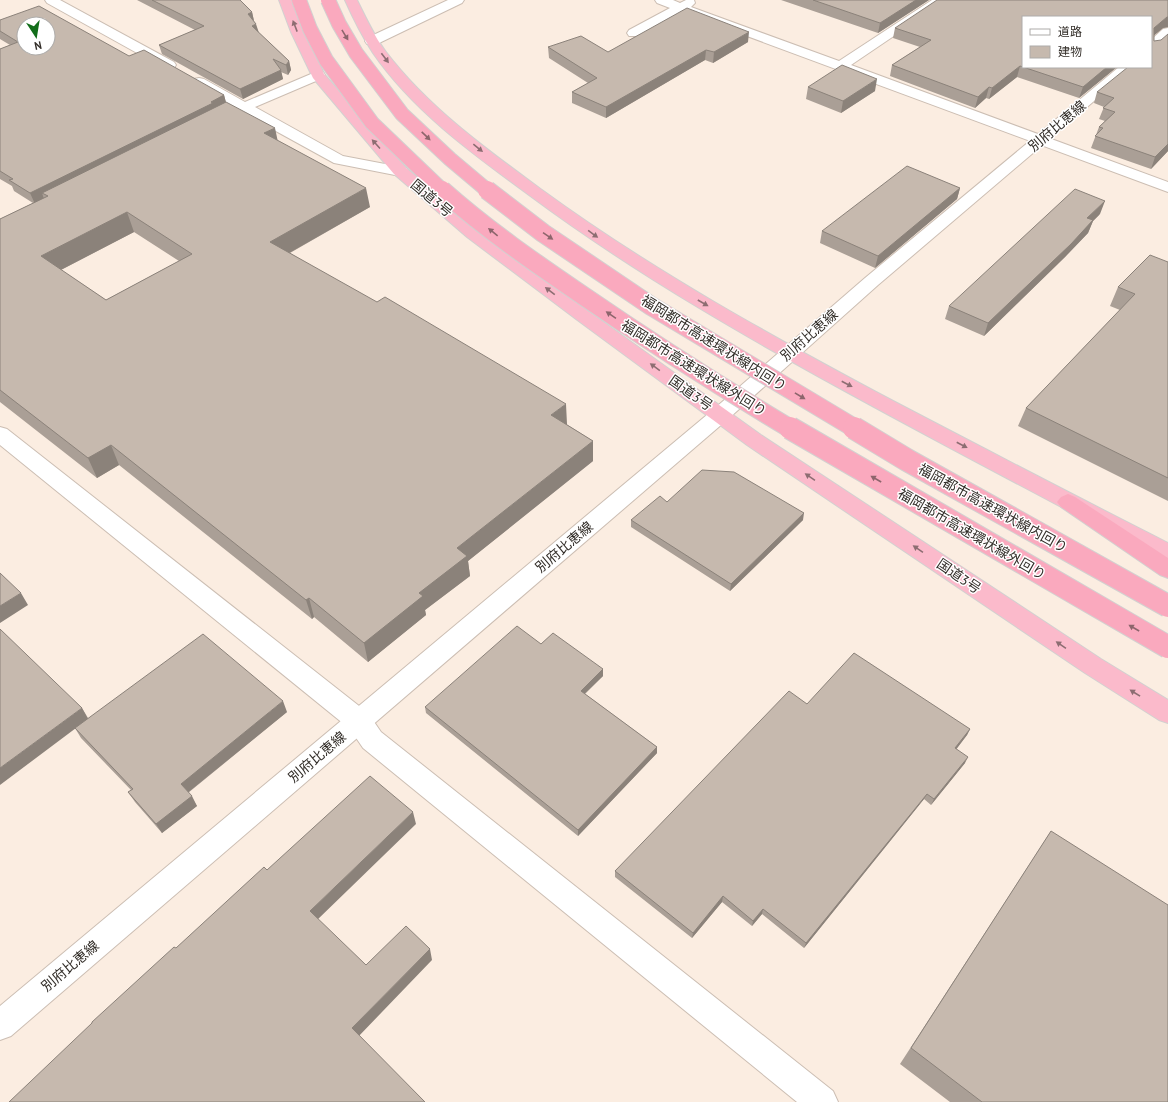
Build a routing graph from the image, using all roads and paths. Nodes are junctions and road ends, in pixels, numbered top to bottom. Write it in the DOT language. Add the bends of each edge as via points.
graph roads {
  1 [pos="51,0"];
  2 [pos="285,0"];
  3 [pos="299,0"];
  4 [pos="328,0"];
  5 [pos="352,0"];
  6 [pos="458,0"];
  7 [pos="661,0"];
  8 [pos="696,0"];
  9 [pos="941,0"];
  10 [pos="682,8"];
  11 [pos="1168,32"];
  12 [pos="634,33"];
  13 [pos="372,41"];
  14 [pos="1152,46"];
  15 [pos="841,66"];
  16 [pos="1126,68"];
  17 [pos="318,75"];
  18 [pos="243,107"];
  19 [pos="223,118"];
  20 [pos="1040,140"];
  21 [pos="400,171"];
  22 [pos="1168,186"];
  23 [pos="788,353"];
  24 [pos="721,414"];
  25 [pos="0,434"];
  26 [pos="1068,502"];
  27 [pos="1168,553"];
  28 [pos="1168,569"];
  29 [pos="1168,606"];
  30 [pos="1168,647"];
  31 [pos="1168,713"];
  32 [pos="359,721"];
  33 [pos="0,1025"];
  34 [pos="822,1102"];
  1 -- 18 [label="street"];
  17 -- 2 [label="highway, 国道3号, one-way"];
  30 -- 3 [label="highway, 福岡都市高速環状線外回り, one-way, bridge" via="737,397 507,244 460,206 372,123 326,60"];
  4 -- 29 [label="highway, 福岡都市高速環状線内回り, one-way, bridge" via="356,54 402,114 450,159 543,233 651,306 894,452"];
  5 -- 13 [label="highway" via="357,16"];
  6 -- 13 [label="street"];
  7 -- 10 [label="street"];
  8 -- 10 [label="street"];
  9 -- 15 [label="street"];
  10 -- 12 [label="street"];
  10 -- 15 [label="street"];
  11 -- 14 [label="street"];
  13 -- 23 [label="highway, one-way" via="403,82 426,105 540,196 664,280"];
  15 -- 20 [label="street"];
  16 -- 20 [label="street, 別府比恵線"];
  17 -- 18 [label="street"];
  21 -- 17 [label="highway, 国道3号, one-way"];
  18 -- 19 [label="street"];
  18 -- 21 [label="street" via="339,160"];
  20 -- 22 [label="street"];
  20 -- 23 [label="street, 別府比恵線"];
  24 -- 21 [label="highway, 国道3号, one-way" via="485,242"];
  23 -- 24 [label="street, 別府比恵線"];
  23 -- 26 [label="highway, one-way"];
  31 -- 24 [label="highway, 国道3号, one-way" via="1093,666 754,440"];
  24 -- 32 [label="street, 別府比恵線"];
  25 -- 32 [label="street"];
  26 -- 27 [label="highway"];
  26 -- 28 [label="highway"];
  32 -- 33 [label="street, 別府比恵線"];
  32 -- 34 [label="street" via="372,740"];
}
